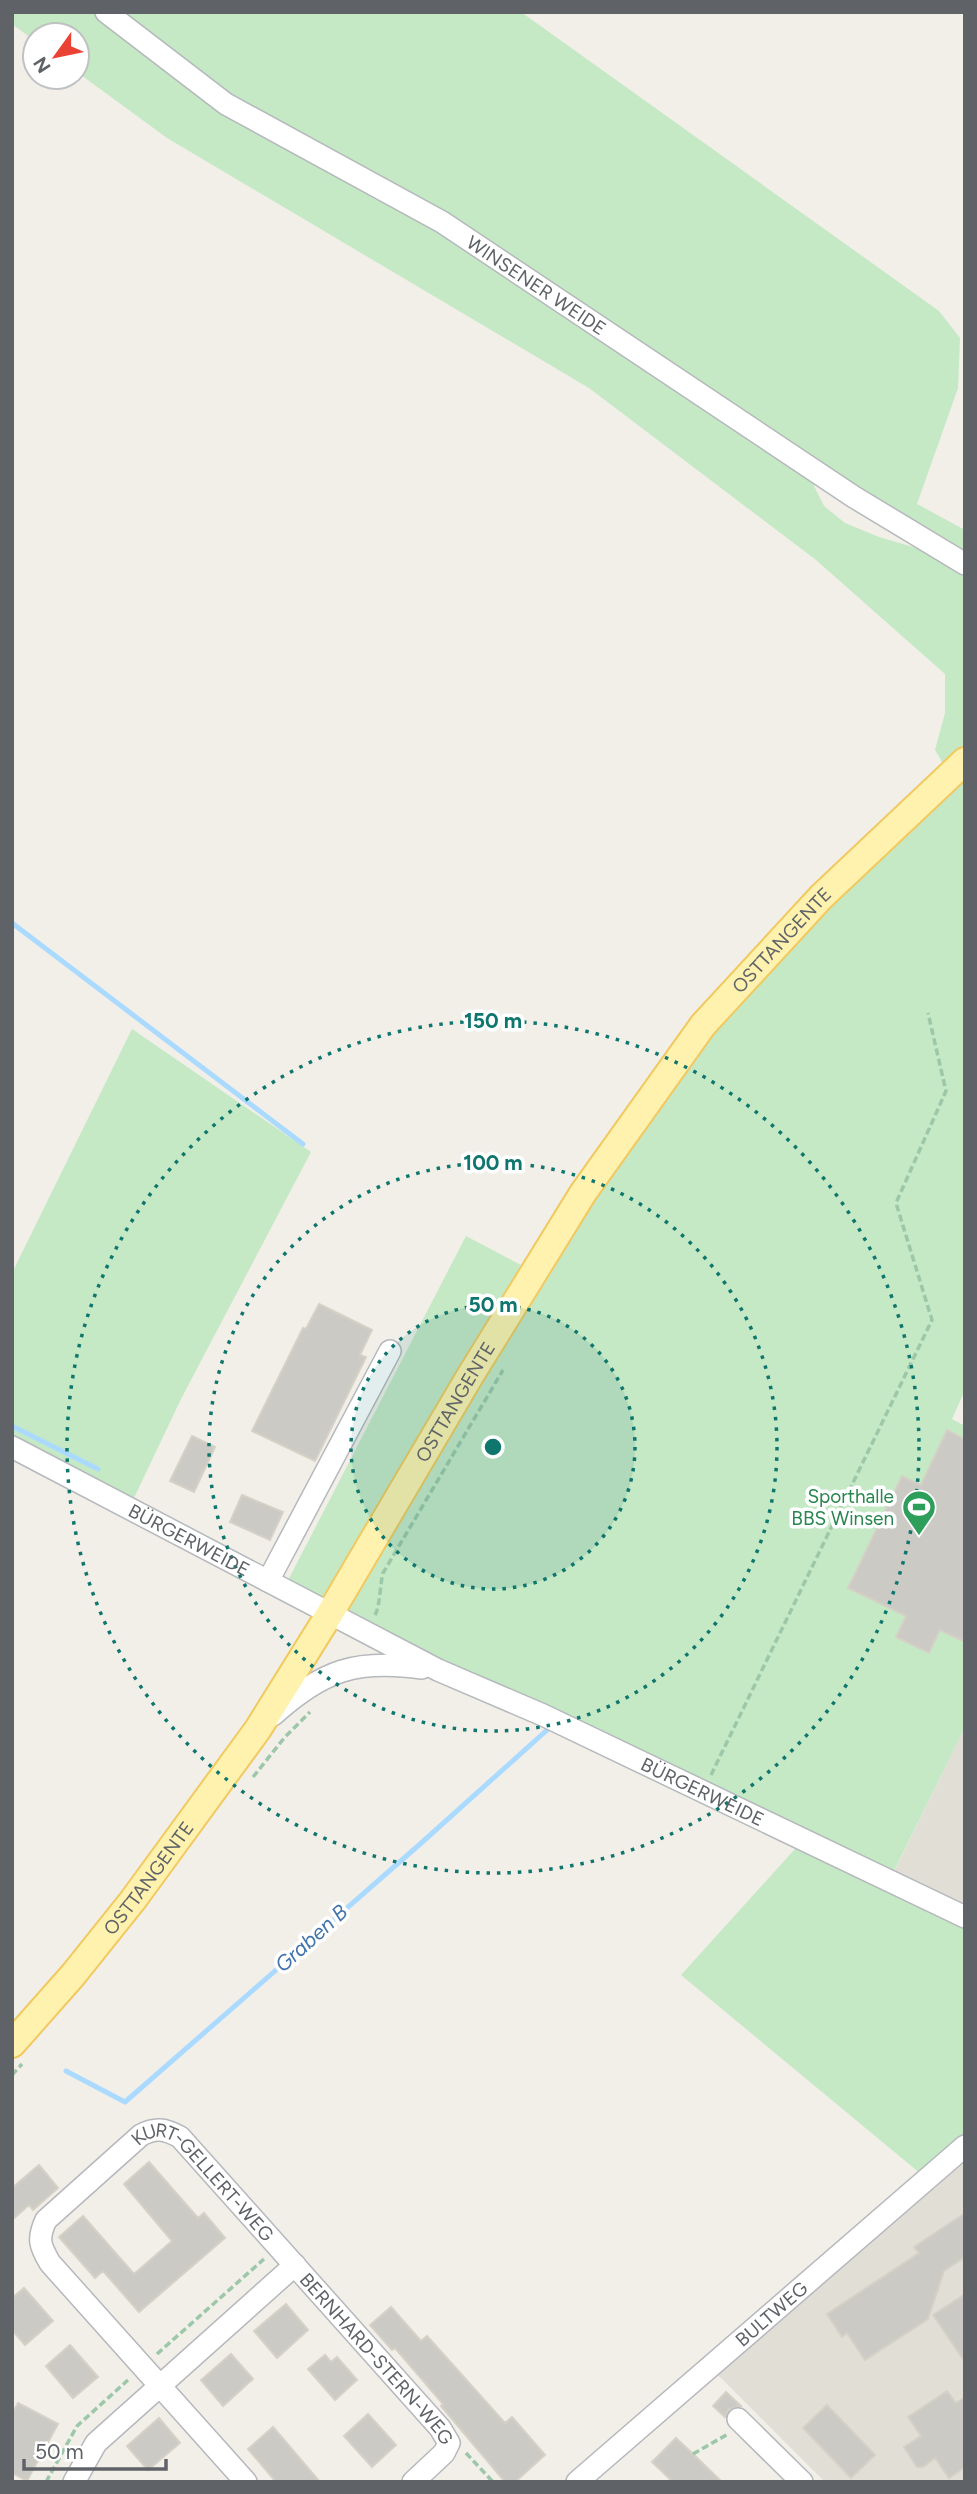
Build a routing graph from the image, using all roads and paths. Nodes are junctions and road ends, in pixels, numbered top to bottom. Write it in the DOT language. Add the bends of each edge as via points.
graph roads {
  1 [pos="106,12"];
  2 [pos="965,564"];
  3 [pos="965,761"];
  4 [pos="928,1013"];
  5 [pos="390,1351"];
  6 [pos="509,1359"];
  7 [pos="12,1447"];
  8 [pos="268,1581"];
  9 [pos="329,1615"];
  10 [pos="362,1632"];
  11 [pos="438,1670"];
  12 [pos="313,1710"];
  13 [pos="258,1728"];
  14 [pos="251,1780"];
  15 [pos="702,1793"];
  16 [pos="965,1917"];
  17 [pos="20,2050"];
  18 [pos="12,2075"];
  19 [pos="965,2146"];
  20 [pos="295,2265"];
  21 [pos="160,2384"];
  22 [pos="741,2422"];
  23 [pos="449,2444"];
  24 [pos="693,2454"];
  25 [pos="74,2482"];
  26 [pos="246,2482"];
  27 [pos="413,2482"];
  28 [pos="492,2482"];
  29 [pos="577,2482"];
  30 [pos="802,2482"];
  1 -- 2 [label="street, WINSENER WEIDE" via="226,104 442,222 854,497"];
  3 -- 9 [label="main road, OSTTANGENTE" via="821,897 703,1025 583,1193"];
  4 -- 15 [label="path" via="946,1091 896,1203 932,1320"];
  5 -- 8 [label="street"];
  6 -- 10 [label="path" via="383,1573 378,1610"];
  7 -- 8 [label="street, BÜRGERWEIDE"];
  8 -- 9 [label="street, BÜRGERWEIDE"];
  9 -- 10 [label="street, BÜRGERWEIDE"];
  9 -- 13 [label="main road, OSTTANGENTE"];
  10 -- 11 [label="street, BÜRGERWEIDE"];
  11 -- 13 [label="street, BÜRGERWEIDE" via="367,1664 341,1671 291,1699"];
  11 -- 15 [label="street, BÜRGERWEIDE" via="543,1715"];
  12 -- 14 [label="path"];
  13 -- 17 [label="main road, OSTTANGENTE"];
  15 -- 16 [label="street, BÜRGERWEIDE"];
  17 -- 18 [label="path"];
  19 -- 29 [label="street, BULTWEG"];
  20 -- 21 [label="street"];
  20 -- 21 [label="street, KURT-GELLERT-WEG" via="180,2137 166,2129 152,2129 141,2136 46,2220 40,2233 41,2249"];
  20 -- 23 [label="street, BERNHARD-STERN-WEG" via="440,2428"];
  21 -- 25 [label="street" via="96,2443"];
  21 -- 26 [label="street"];
  22 -- 24 [label="path"];
  22 -- 30 [label="street"];
  23 -- 27 [label="street, BERNHARD-STERN-WEG"];
  23 -- 28 [label="path" via="464,2451"];
}
